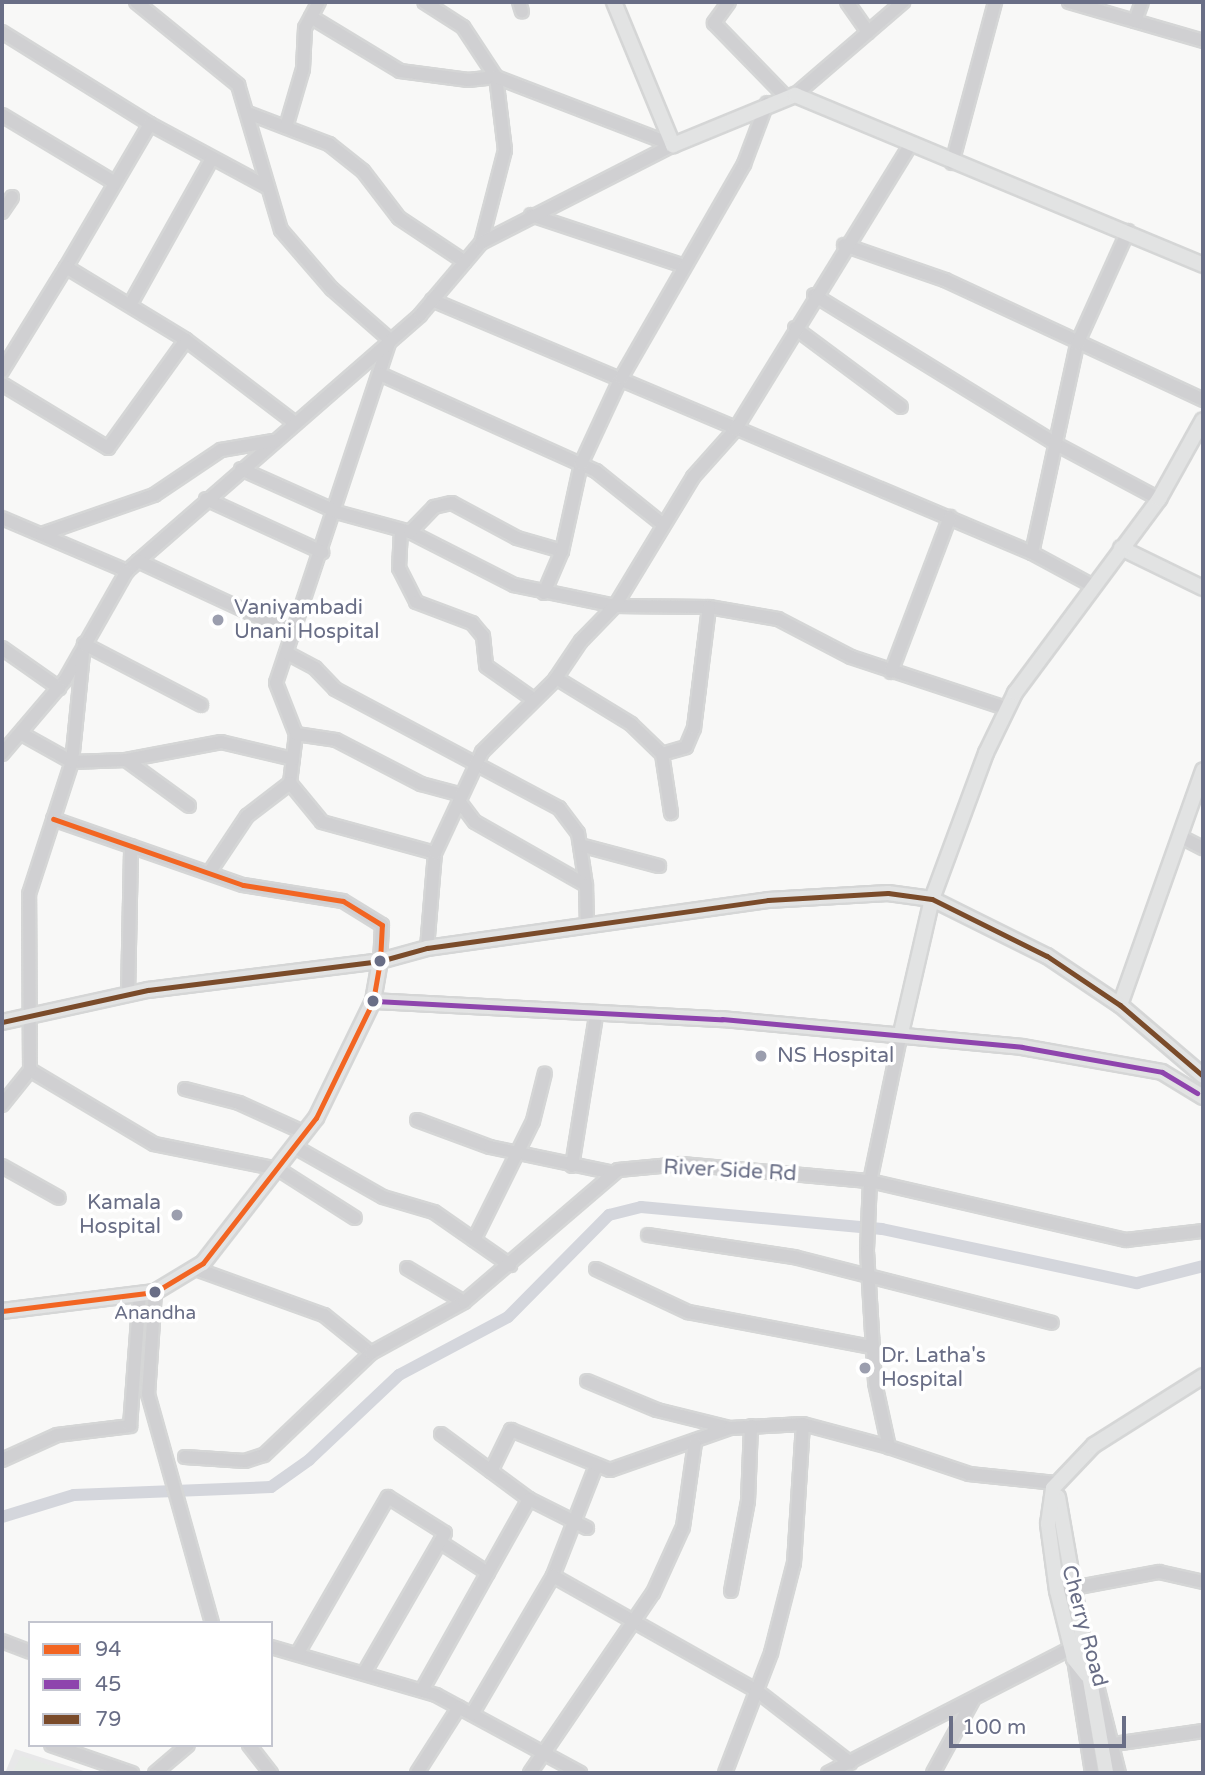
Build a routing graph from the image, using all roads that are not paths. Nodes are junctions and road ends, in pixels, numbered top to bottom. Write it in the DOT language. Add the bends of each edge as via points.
graph roads {
  1 [pos="136,2"];
  2 [pos="319,2"];
  3 [pos="424,2"];
  4 [pos="614,2"];
  5 [pos="729,2"];
  6 [pos="846,2"];
  7 [pos="903,2"];
  8 [pos="995,2"];
  9 [pos="1069,2"];
  10 [pos="1142,2"];
  11 [pos="311,17"];
  12 [pos="1135,21"];
  13 [pos="2,32"];
  14 [pos="868,32"];
  15 [pos="1203,41"];
  16 [pos="496,76"];
  17 [pos="790,95"];
  18 [pos="767,103"];
  19 [pos="248,113"];
  20 [pos="2,115"];
  21 [pos="150,124"];
  22 [pos="286,127"];
  23 [pos="673,145"];
  24 [pos="909,147"];
  25 [pos="212,158"];
  26 [pos="952,163"];
  27 [pos="115,183"];
  28 [pos="265,186"];
  29 [pos="12,197"];
  30 [pos="2,212"];
  31 [pos="531,215"];
  32 [pos="1128,231"];
  33 [pos="481,243"];
  34 [pos="844,245"];
  35 [pos="465,262"];
  36 [pos="1203,265"];
  37 [pos="684,266"];
  38 [pos="66,267"];
  39 [pos="814,295"];
  40 [pos="432,300"];
  41 [pos="130,305"];
  42 [pos="795,328"];
  43 [pos="186,340"];
  44 [pos="390,340"];
  45 [pos="1077,344"];
  46 [pos="2,371"];
  47 [pos="380,374"];
  48 [pos="621,379"];
  49 [pos="2,384"];
  50 [pos="1203,400"];
  51 [pos="901,407"];
  52 [pos="1203,419"];
  53 [pos="295,423"];
  54 [pos="735,430"];
  55 [pos="274,441"];
  56 [pos="1058,445"];
  57 [pos="581,464"];
  58 [pos="241,469"];
  59 [pos="206,499"];
  60 [pos="1159,499"];
  61 [pos="336,511"];
  62 [pos="950,517"];
  63 [pos="2,518"];
  64 [pos="662,523"];
  65 [pos="405,531"];
  66 [pos="42,534"];
  67 [pos="1121,548"];
  68 [pos="562,551"];
  69 [pos="322,552"];
  70 [pos="1032,552"];
  71 [pos="138,561"];
  72 [pos="127,570"];
  73 [pos="1093,586"];
  74 [pos="1203,588"];
  75 [pos="544,593"];
  76 [pos="615,606"];
  77 [pos="709,607"];
  78 [pos="295,634"];
  79 [pos="83,644"];
  80 [pos="2,648"];
  81 [pos="287,653"];
  82 [pos="891,672"];
  83 [pos="556,678"];
  84 [pos="59,688"];
  85 [pos="533,699"];
  86 [pos="201,705"];
  87 [pos="1007,709"];
  88 [pos="22,734"];
  89 [pos="296,734"];
  90 [pos="2,754"];
  91 [pos="662,754"];
  92 [pos="293,759"];
  93 [pos="126,760"];
  94 [pos="72,762"];
  95 [pos="477,764"];
  96 [pos="1203,770"];
  97 [pos="290,783"];
  98 [pos="460,798"];
  99 [pos="188,806"];
  100 [pos="671,813"];
  101 [pos="53,819"];
  102 [pos="1181,837"];
  103 [pos="580,845"];
  104 [pos="131,846"];
  105 [pos="1203,848"];
  106 [pos="435,853"];
  107 [pos="659,866"];
  108 [pos="209,873"];
  109 [pos="586,884"];
  110 [pos="932,900"];
  111 [pos="587,926"];
  112 [pos="427,948"];
  113 [pos="380,961"];
  114 [pos="128,995"];
  115 [pos="373,1001"];
  116 [pos="1120,1005"];
  117 [pos="596,1016"];
  118 [pos="32,1017"];
  119 [pos="2,1022"];
  120 [pos="901,1033"];
  121 [pos="1171,1055"];
  122 [pos="30,1070"];
  123 [pos="1162,1072"];
  124 [pos="545,1073"];
  125 [pos="1203,1076"];
  126 [pos="185,1089"];
  127 [pos="1203,1097"];
  128 [pos="2,1105"];
  129 [pos="417,1120"];
  130 [pos="305,1133"];
  131 [pos="295,1147"];
  132 [pos="519,1154"];
  133 [pos="2,1166"];
  134 [pos="572,1166"];
  135 [pos="278,1169"];
  136 [pos="613,1173"];
  137 [pos="870,1181"];
  138 [pos="59,1198"];
  139 [pos="355,1218"];
  140 [pos="1203,1231"];
  141 [pos="648,1235"];
  142 [pos="474,1240"];
  143 [pos="510,1265"];
  144 [pos="407,1268"];
  145 [pos="196,1269"];
  146 [pos="596,1269"];
  147 [pos="867,1279"];
  148 [pos="155,1292"];
  149 [pos="140,1293"];
  150 [pos="464,1302"];
  151 [pos="2,1311"];
  152 [pos="1052,1323"];
  153 [pos="872,1347"];
  154 [pos="370,1353"];
  155 [pos="1203,1376"];
  156 [pos="587,1381"];
  157 [pos="803,1424"];
  158 [pos="751,1426"];
  159 [pos="730,1427"];
  160 [pos="441,1434"];
  161 [pos="695,1443"];
  162 [pos="890,1447"];
  163 [pos="185,1457"];
  164 [pos="2,1460"];
  165 [pos="596,1466"];
  166 [pos="491,1471"];
  167 [pos="1058,1480"];
  168 [pos="529,1499"];
  169 [pos="570,1520"];
  170 [pos="587,1528"];
  171 [pos="440,1542"];
  172 [pos="488,1573"];
  173 [pos="553,1576"];
  174 [pos="1203,1582"];
  175 [pos="1073,1589"];
  176 [pos="731,1591"];
  177 [pos="1058,1591"];
  178 [pos="636,1620"];
  179 [pos="212,1621"];
  180 [pos="2,1641"];
  181 [pos="273,1647"];
  182 [pos="1088,1647"];
  183 [pos="28,1651"];
  184 [pos="299,1651"];
  185 [pos="1073,1653"];
  186 [pos="366,1670"];
  187 [pos="1087,1675"];
  188 [pos="422,1690"];
  189 [pos="757,1692"];
  190 [pos="973,1700"];
  191 [pos="459,1707"];
  192 [pos="472,1714"];
  193 [pos="1203,1731"];
  194 [pos="1114,1744"];
  195 [pos="57,1747"];
  196 [pos="186,1747"];
  197 [pos="252,1747"];
  198 [pos="547,1752"];
  199 [pos="850,1763"];
  200 [pos="132,1773"];
  201 [pos="155,1773"];
  202 [pos="271,1773"];
  203 [pos="417,1773"];
  204 [pos="530,1773"];
  205 [pos="580,1773"];
  206 [pos="725,1773"];
  207 [pos="828,1773"];
  208 [pos="933,1773"];
  209 [pos="1092,1773"];
  210 [pos="1106,1773"];
  211 [pos="1119,1773"];
  1 -- 19 [label="street" via="238,86"];
  2 -- 11 [label="street"];
  3 -- 16 [label="street" via="463,27"];
  4 -- 23 [label="main road"];
  5 -- 17 [label="street" via="714,23"];
  6 -- 14 [label="street"];
  7 -- 14 [label="street"];
  8 -- 26 [label="street"];
  9 -- 12 [label="street"];
  10 -- 12 [label="street"];
  11 -- 16 [label="street" via="400,71 468,80"];
  11 -- 22 [label="street"];
  12 -- 15 [label="street"];
  13 -- 21 [label="street"];
  14 -- 17 [label="street"];
  16 -- 23 [label="street"];
  16 -- 33 [label="street" via="505,150"];
  17 -- 18 [label="main road"];
  17 -- 24 [label="main road"];
  18 -- 23 [label="main road"];
  18 -- 37 [label="street" via="744,163"];
  19 -- 22 [label="street"];
  19 -- 28 [label="street"];
  20 -- 27 [label="street"];
  21 -- 25 [label="street"];
  21 -- 27 [label="street"];
  22 -- 35 [label="street" via="330,144 363,172 399,218"];
  23 -- 31 [label="street"];
  24 -- 26 [label="main road"];
  24 -- 34 [label="street"];
  25 -- 28 [label="street"];
  25 -- 41 [label="street"];
  26 -- 32 [label="main road"];
  27 -- 38 [label="street"];
  28 -- 44 [label="street" via="281,229 332,289"];
  29 -- 30 [label="street"];
  31 -- 33 [label="street"];
  31 -- 37 [label="street"];
  32 -- 36 [label="main road"];
  32 -- 45 [label="street"];
  33 -- 35 [label="street"];
  34 -- 39 [label="street"];
  34 -- 45 [label="street" via="945,280"];
  35 -- 40 [label="street"];
  37 -- 48 [label="street"];
  38 -- 41 [label="street"];
  38 -- 46 [label="street"];
  39 -- 42 [label="street"];
  39 -- 56 [label="street"];
  40 -- 44 [label="street"];
  40 -- 48 [label="street"];
  41 -- 43 [label="street"];
  42 -- 51 [label="street"];
  42 -- 54 [label="street"];
  43 -- 49 [label="street" via="108,448"];
  43 -- 53 [label="street"];
  44 -- 47 [label="street"];
  44 -- 53 [label="street"];
  45 -- 50 [label="street"];
  45 -- 56 [label="street"];
  47 -- 57 [label="street"];
  47 -- 61 [label="street"];
  48 -- 54 [label="street"];
  48 -- 57 [label="street"];
  52 -- 60 [label="main road"];
  53 -- 55 [label="street"];
  54 -- 62 [label="street"];
  54 -- 64 [label="street"];
  55 -- 58 [label="street"];
  55 -- 66 [label="street" via="221,450 154,495"];
  56 -- 60 [label="street"];
  56 -- 70 [label="street"];
  57 -- 64 [label="street"];
  57 -- 68 [label="street"];
  58 -- 59 [label="street"];
  58 -- 61 [label="street"];
  59 -- 69 [label="street"];
  59 -- 71 [label="street"];
  60 -- 67 [label="main road"];
  61 -- 65 [label="street"];
  61 -- 69 [label="street"];
  62 -- 70 [label="street"];
  62 -- 82 [label="street"];
  63 -- 66 [label="street"];
  64 -- 76 [label="street"];
  65 -- 68 [label="street" via="434,507 452,503 517,538"];
  65 -- 75 [label="street" via="513,585"];
  65 -- 85 [label="street" via="400,568 416,601 472,623 483,636 486,666"];
  66 -- 72 [label="street"];
  67 -- 73 [label="main road"];
  67 -- 74 [label="main road"];
  68 -- 75 [label="street"];
  69 -- 78 [label="street"];
  70 -- 73 [label="street"];
  71 -- 72 [label="street"];
  71 -- 78 [label="street"];
  72 -- 79 [label="street"];
  73 -- 87 [label="main road"];
  75 -- 76 [label="street"];
  76 -- 77 [label="street"];
  76 -- 83 [label="street"];
  77 -- 82 [label="street" via="778,619 806,638"];
  77 -- 91 [label="street" via="694,728 686,747"];
  78 -- 81 [label="street"];
  79 -- 84 [label="street"];
  79 -- 86 [label="street"];
  79 -- 94 [label="street"];
  80 -- 84 [label="street"];
  81 -- 89 [label="street" via="276,682"];
  81 -- 95 [label="street" via="335,689"];
  82 -- 87 [label="street"];
  83 -- 85 [label="street"];
  83 -- 91 [label="street" via="631,724"];
  84 -- 88 [label="street"];
  85 -- 95 [label="street"];
  87 -- 110 [label="main road"];
  88 -- 90 [label="street"];
  88 -- 94 [label="street"];
  89 -- 92 [label="street"];
  89 -- 98 [label="street" via="336,740 421,784"];
  91 -- 100 [label="street"];
  92 -- 93 [label="street" via="221,742"];
  92 -- 97 [label="street"];
  93 -- 94 [label="street"];
  93 -- 99 [label="street"];
  94 -- 101 [label="street"];
  95 -- 98 [label="street"];
  95 -- 103 [label="street" via="559,808"];
  96 -- 102 [label="main road"];
  97 -- 106 [label="street" via="322,822"];
  97 -- 108 [label="street" via="247,816"];
  98 -- 106 [label="street"];
  98 -- 109 [label="street" via="475,822"];
  101 -- 104 [label="street"];
  101 -- 118 [label="street" via="29,894 26,984"];
  102 -- 105 [label="street"];
  102 -- 116 [label="main road"];
  103 -- 107 [label="street"];
  103 -- 109 [label="street"];
  104 -- 108 [label="street"];
  104 -- 114 [label="street"];
  106 -- 112 [label="street"];
  108 -- 113 [label="street" via="370,913 382,925"];
  109 -- 111 [label="street"];
  110 -- 111 [label="main road" via="888,893 768,900"];
  110 -- 116 [label="main road" via="1047,956"];
  110 -- 120 [label="main road"];
  111 -- 112 [label="main road"];
  112 -- 113 [label="main road"];
  113 -- 114 [label="main road"];
  113 -- 115 [label="main road"];
  114 -- 118 [label="main road"];
  115 -- 117 [label="main road"];
  115 -- 130 [label="main road"];
  116 -- 121 [label="main road"];
  117 -- 120 [label="main road"];
  117 -- 134 [label="street"];
  118 -- 119 [label="main road"];
  118 -- 122 [label="street"];
  120 -- 123 [label="main road"];
  120 -- 137 [label="street"];
  121 -- 123 [label="main road"];
  121 -- 125 [label="main road"];
  122 -- 128 [label="street"];
  122 -- 135 [label="street" via="154,1144"];
  123 -- 127 [label="main road"];
  124 -- 132 [label="street"];
  126 -- 130 [label="street" via="239,1103"];
  129 -- 132 [label="street, River Side Rd"];
  130 -- 131 [label="main road"];
  131 -- 135 [label="main road"];
  131 -- 142 [label="street" via="383,1197 434,1212"];
  132 -- 134 [label="street, River Side Rd"];
  132 -- 142 [label="street"];
  133 -- 138 [label="street"];
  134 -- 136 [label="street, River Side Rd"];
  135 -- 139 [label="street"];
  135 -- 145 [label="main road"];
  136 -- 137 [label="street, River Side Rd" via="682,1164"];
  136 -- 143 [label="street"];
  137 -- 140 [label="street, River Side Rd" via="1126,1241"];
  137 -- 147 [label="street"];
  141 -- 147 [label="street" via="745,1247"];
  142 -- 143 [label="street"];
  143 -- 150 [label="street"];
  144 -- 150 [label="street"];
  145 -- 148 [label="main road"];
  145 -- 154 [label="street" via="324,1315"];
  146 -- 153 [label="street" via="688,1312"];
  147 -- 152 [label="street"];
  147 -- 153 [label="street"];
  148 -- 149 [label="main road"];
  148 -- 179 [label="street" via="148,1394"];
  149 -- 151 [label="main road"];
  149 -- 164 [label="street" via="130,1426 57,1435"];
  150 -- 154 [label="street"];
  153 -- 162 [label="street"];
  154 -- 163 [label="street" via="264,1455"];
  155 -- 167 [label="main road" via="1094,1445"];
  156 -- 159 [label="street" via="657,1410"];
  157 -- 158 [label="street"];
  157 -- 162 [label="street"];
  157 -- 189 [label="street" via="794,1563"];
  158 -- 159 [label="street"];
  158 -- 176 [label="street" via="748,1501"];
  159 -- 161 [label="street"];
  160 -- 166 [label="street"];
  161 -- 165 [label="street" via="610,1470"];
  161 -- 178 [label="street" via="683,1527"];
  162 -- 167 [label="street" via="969,1474"];
  165 -- 166 [label="street" via="511,1430"];
  165 -- 169 [label="street"];
  166 -- 168 [label="street"];
  167 -- 175 [label="main road, Cherry Road" via="1058,1514"];
  167 -- 177 [label="main road, Cherry Road" via="1048,1524"];
  168 -- 169 [label="street"];
  168 -- 172 [label="street"];
  169 -- 170 [label="street"];
  169 -- 173 [label="street"];
  171 -- 172 [label="street"];
  171 -- 184 [label="street" via="445,1533 388,1497"];
  171 -- 186 [label="street"];
  172 -- 188 [label="street"];
  173 -- 178 [label="street"];
  173 -- 192 [label="street"];
  174 -- 175 [label="street" via="1159,1572"];
  175 -- 177 [label="street"];
  175 -- 182 [label="main road, Cherry Road"];
  177 -- 185 [label="main road, Cherry Road"];
  178 -- 189 [label="street"];
  178 -- 198 [label="street"];
  180 -- 183 [label="street"];
  181 -- 184 [label="street"];
  182 -- 185 [label="street"];
  182 -- 187 [label="main road"];
  182 -- 194 [label="street, Cherry Road"];
  184 -- 186 [label="street"];
  185 -- 187 [label="main road"];
  185 -- 190 [label="street"];
  185 -- 209 [label="street"];
  186 -- 188 [label="street"];
  187 -- 210 [label="main road"];
  188 -- 191 [label="street"];
  189 -- 199 [label="street"];
  189 -- 206 [label="street"];
  190 -- 199 [label="street"];
  190 -- 208 [label="street"];
  191 -- 192 [label="street"];
  191 -- 203 [label="street"];
  192 -- 198 [label="street"];
  193 -- 194 [label="street"];
  194 -- 211 [label="street, Cherry Road"];
  195 -- 200 [label="street"];
  196 -- 201 [label="street"];
  197 -- 202 [label="street"];
  198 -- 204 [label="street"];
  198 -- 205 [label="street"];
  199 -- 207 [label="street"];
}
